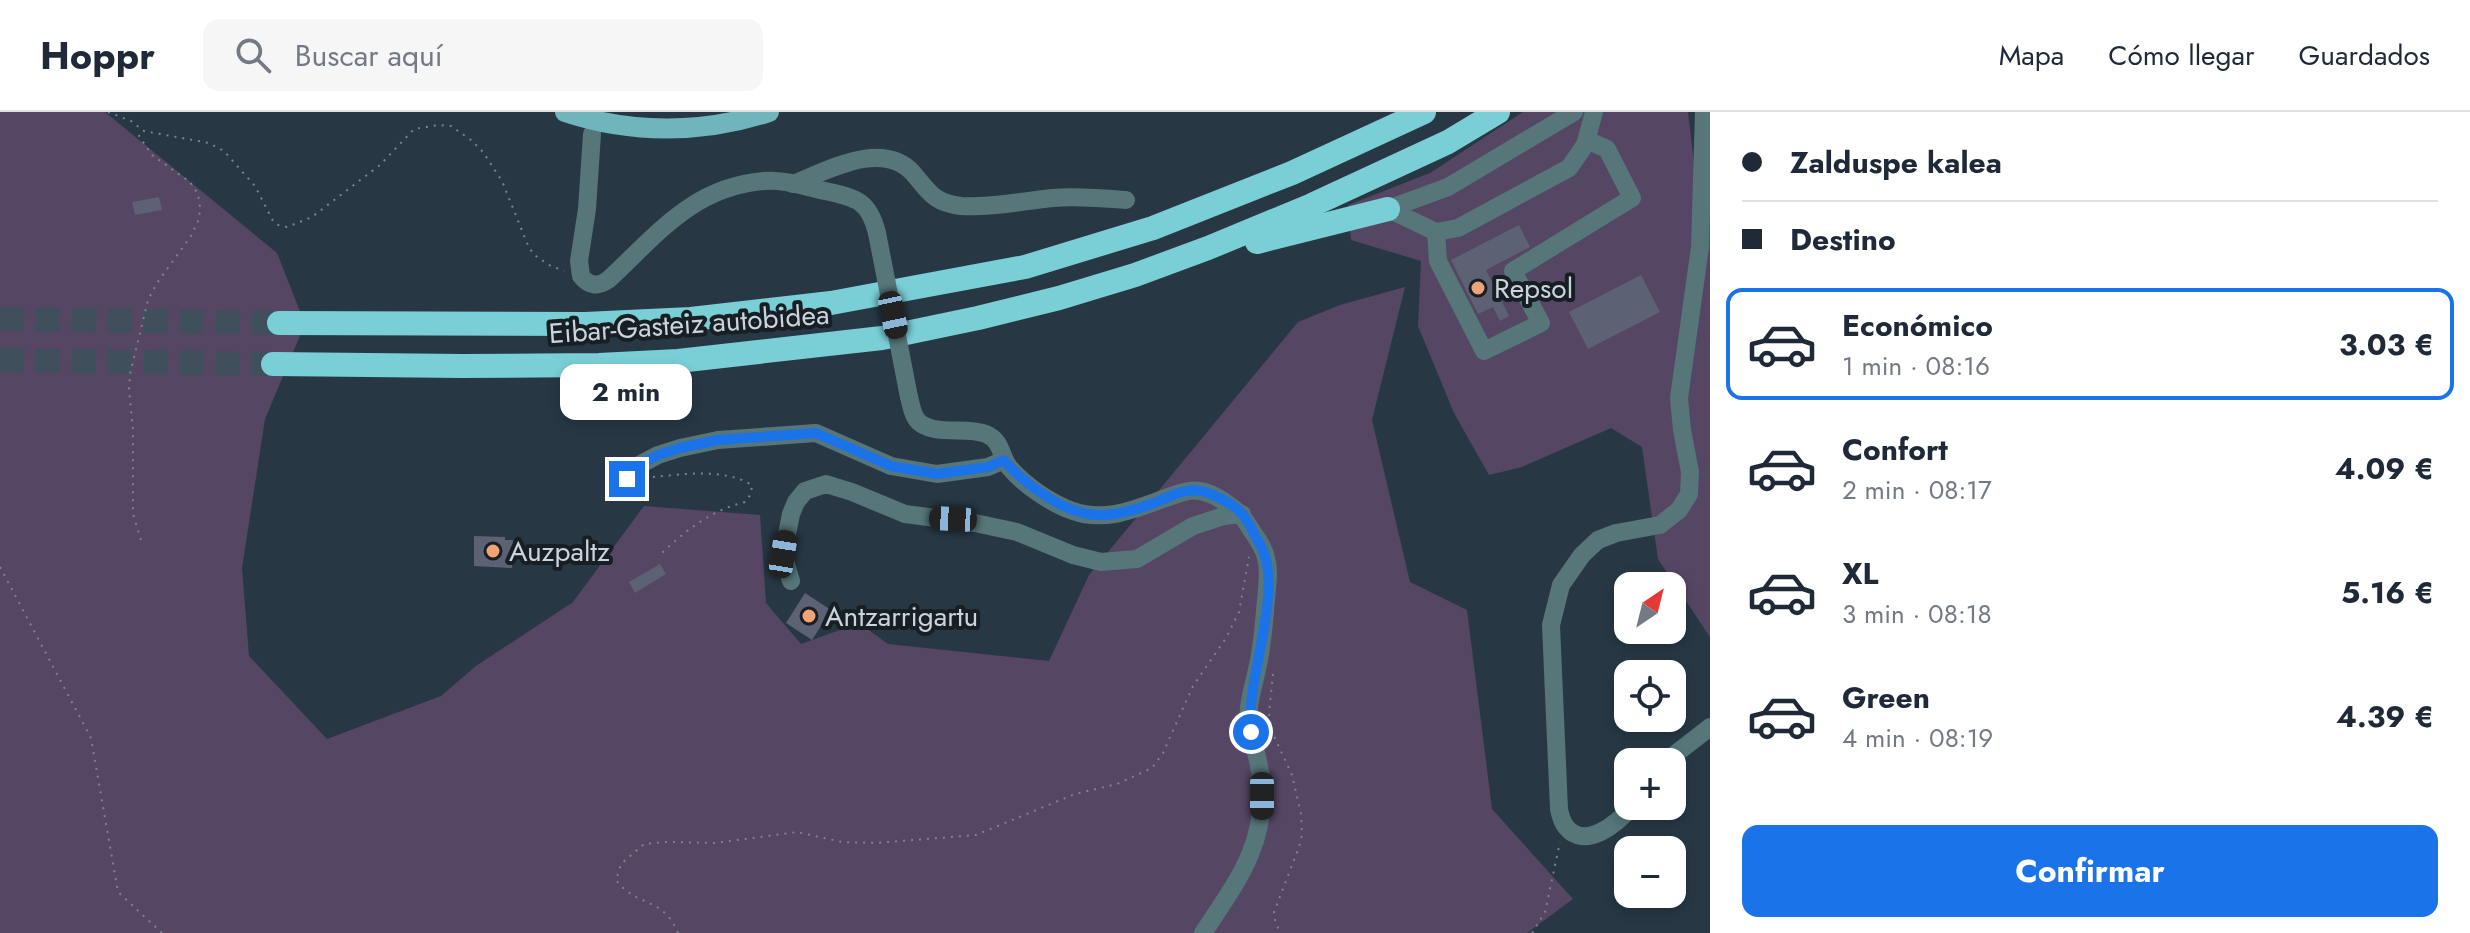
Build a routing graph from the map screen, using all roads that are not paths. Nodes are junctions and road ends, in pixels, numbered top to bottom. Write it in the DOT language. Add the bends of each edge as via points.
graph roads {
  1 [pos="565,112"];
  2 [pos="769,112"];
  3 [pos="1424,112"];
  4 [pos="1498,112"];
  5 [pos="1574,112"];
  6 [pos="1594,112"];
  7 [pos="1704,112"];
  8 [pos="592,134"];
  9 [pos="1587,140"];
  10 [pos="793,184"];
  11 [pos="1126,200"];
  12 [pos="1388,209"];
  13 [pos="1436,232"];
  14 [pos="1208,248"];
  15 [pos="279,323"];
  16 [pos="273,364"];
  17 [pos="1004,460"];
  18 [pos="627,479"];
  19 [pos="1242,514"];
  20 [pos="791,581"];
  21 [pos="1710,727"];
  22 [pos="1683,748"];
  23 [pos="1618,820"];
  24 [pos="1203,933"];
  1 -- 2 [label="main road" via="632,128 690,129"];
  3 -- 15 [label="highway, Eibar-Gasteiz autobidea" via="1292,173 1153,228 1025,267 831,303 691,319 585,324"];
  4 -- 14 [label="highway, Eibar-Gasteiz autobidea" via="1448,142"];
  5 -- 12 [label="street" via="1448,187"];
  6 -- 9 [label="street"];
  7 -- 23 [label="street" via="1700,247 1680,372 1689,494 1660,525 1616,533 1582,555 1561,585 1551,625 1564,825 1575,835 1590,836"];
  8 -- 10 [label="street" via="579,261 581,275 591,284 605,282 660,228 711,194 764,181"];
  9 -- 13 [label="street" via="1569,168 1458,228"];
  9 -- 13 [label="street" via="1607,149 1632,198 1513,271 1541,323 1484,351 1438,261"];
  10 -- 11 [label="street" via="856,161 882,158 900,162 943,203 965,206 1088,196"];
  10 -- 17 [label="street, bridge" via="859,201 872,214 914,418 925,427 987,434 1000,443"];
  12 -- 13 [label="street"];
  12 -- 14 [label="highway" via="1231,250"];
  14 -- 16 [label="highway, Eibar-Gasteiz autobidea" via="1059,298 868,339 599,365"];
  17 -- 18 [label="street" via="937,474 891,466 816,433 680,448 639,465"];
  17 -- 19 [label="street" via="1030,485 1075,512 1111,515 1194,490"];
  19 -- 20 [label="street" via="1193,526 1137,559 1101,562 1017,532 905,514 826,484 805,491 791,514 783,554"];
  19 -- 24 [label="street" via="1263,548 1269,572 1249,707 1262,813 1246,867"];
  21 -- 22 [label="street"];
}
